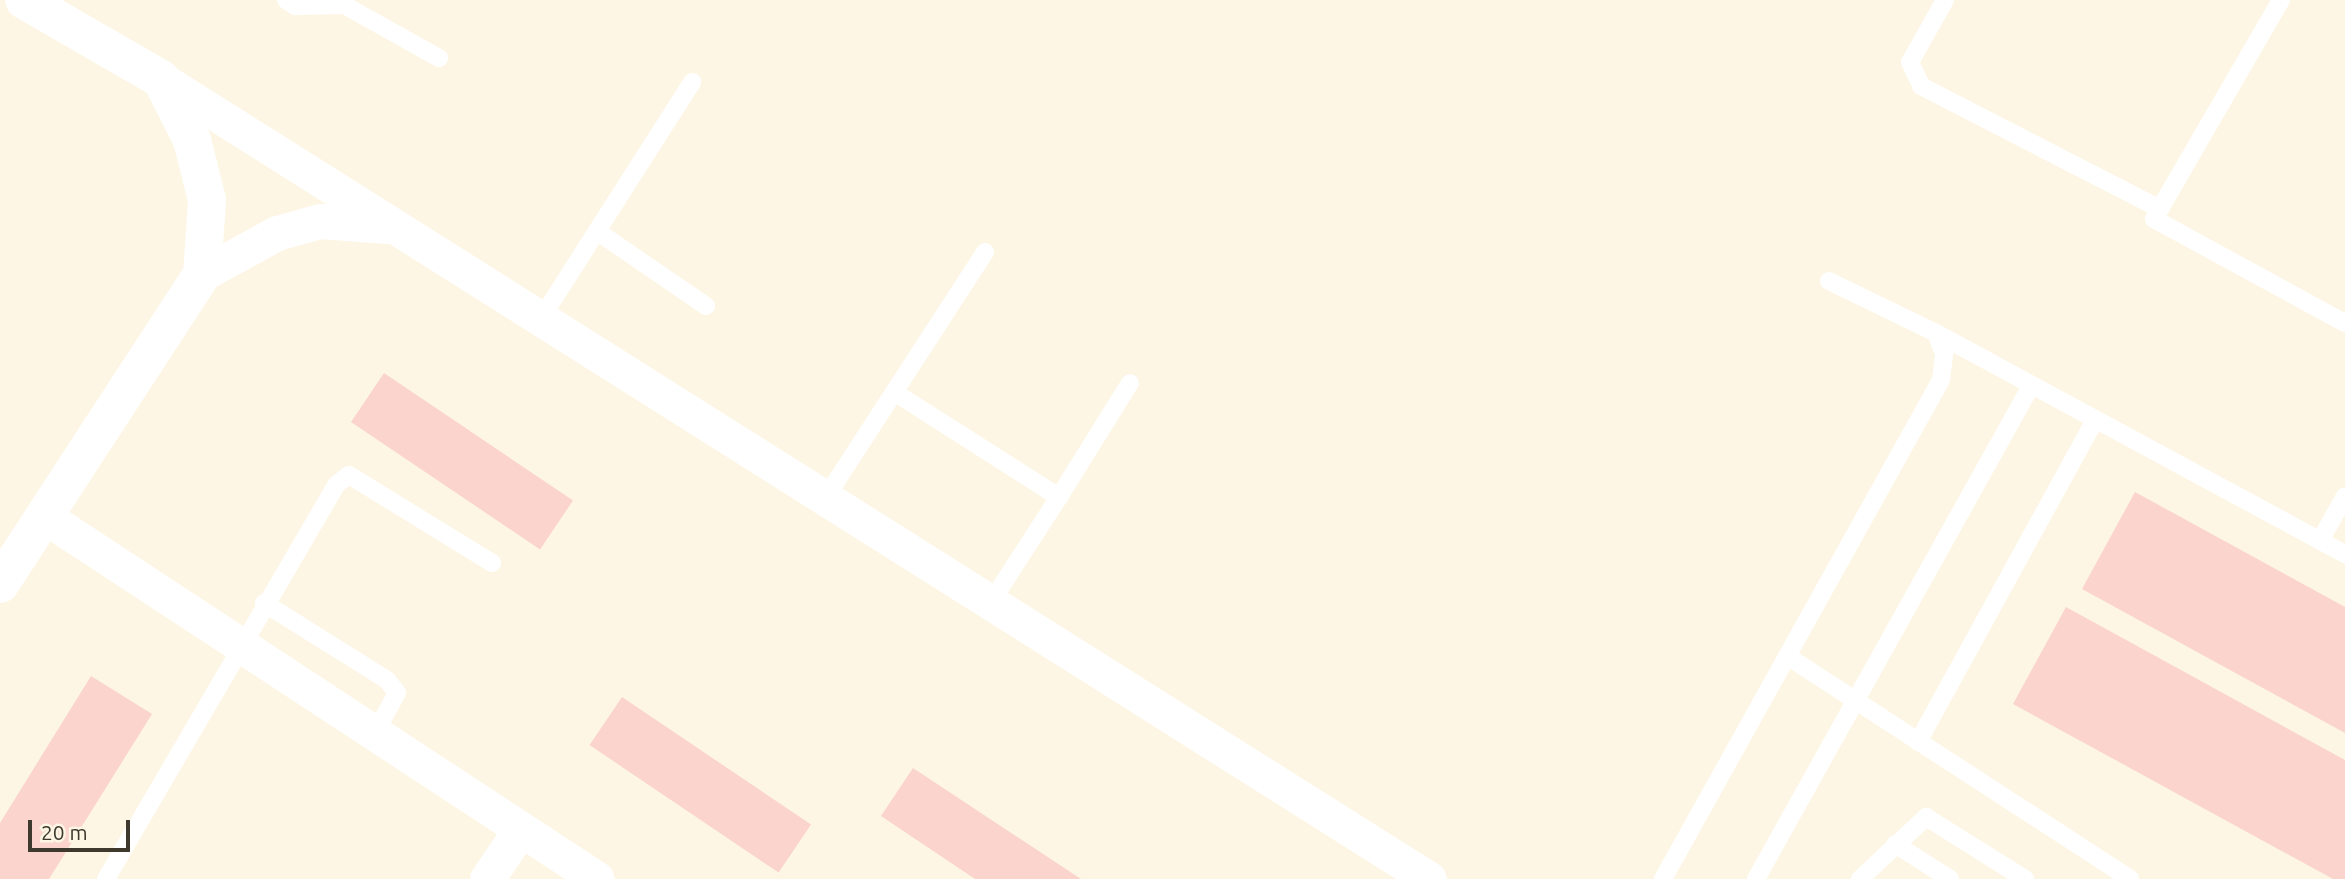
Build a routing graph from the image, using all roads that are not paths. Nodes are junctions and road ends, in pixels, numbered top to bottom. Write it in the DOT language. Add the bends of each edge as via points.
graph roads {
  1 [pos="23,0"];
  2 [pos="286,0"];
  3 [pos="1945,0"];
  4 [pos="2281,0"];
  5 [pos="346,3"];
  6 [pos="439,58"];
  7 [pos="161,79"];
  8 [pos="692,82"];
  9 [pos="2160,209"];
  10 [pos="398,228"];
  11 [pos="598,232"];
  12 [pos="985,252"];
  13 [pos="202,274"];
  14 [pos="1829,281"];
  15 [pos="706,306"];
  16 [pos="542,317"];
  17 [pos="2345,324"];
  18 [pos="1936,333"];
  19 [pos="1130,383"];
  20 [pos="2031,386"];
  21 [pos="894,393"];
  22 [pos="2095,420"];
  23 [pos="2345,496"];
  24 [pos="826,497"];
  25 [pos="1059,497"];
  26 [pos="44,516"];
  27 [pos="2320,541"];
  28 [pos="2345,554"];
  29 [pos="492,563"];
  30 [pos="0,584"];
  31 [pos="991,602"];
  32 [pos="264,603"];
  33 [pos="242,644"];
  34 [pos="1787,656"];
  35 [pos="1858,703"];
  36 [pos="376,731"];
  37 [pos="1919,742"];
  38 [pos="520,830"];
  39 [pos="1895,844"];
  40 [pos="106,879"];
  41 [pos="487,879"];
  42 [pos="597,879"];
  43 [pos="1429,879"];
  44 [pos="1663,879"];
  45 [pos="1756,879"];
  46 [pos="1860,879"];
  47 [pos="1950,879"];
  48 [pos="2025,879"];
  49 [pos="2130,879"];
  1 -- 7 [label="street"];
  2 -- 5 [label="lane" via="295,6"];
  3 -- 9 [label="lane" via="1910,62 1920,86"];
  4 -- 9 [label="lane"];
  5 -- 6 [label="lane"];
  7 -- 10 [label="street"];
  7 -- 13 [label="street" via="192,140 207,200"];
  8 -- 11 [label="lane"];
  9 -- 17 [label="lane" via="2154,219"];
  10 -- 13 [label="street" via="320,222 277,233"];
  10 -- 16 [label="street"];
  11 -- 15 [label="lane"];
  11 -- 16 [label="lane"];
  12 -- 21 [label="lane"];
  13 -- 26 [label="street"];
  14 -- 18 [label="lane"];
  16 -- 24 [label="street"];
  18 -- 20 [label="lane"];
  18 -- 34 [label="lane" via="1944,354 1941,380"];
  19 -- 25 [label="lane"];
  20 -- 22 [label="lane"];
  20 -- 35 [label="lane"];
  21 -- 24 [label="lane"];
  21 -- 25 [label="lane"];
  22 -- 27 [label="lane"];
  22 -- 37 [label="lane"];
  23 -- 27 [label="lane"];
  24 -- 31 [label="street"];
  25 -- 31 [label="lane"];
  26 -- 30 [label="street"];
  26 -- 33 [label="street"];
  27 -- 28 [label="lane"];
  29 -- 32 [label="lane" via="349,475 335,485"];
  31 -- 43 [label="street"];
  32 -- 33 [label="lane"];
  32 -- 36 [label="lane" via="387,680 397,693"];
  33 -- 36 [label="street"];
  33 -- 40 [label="lane"];
  34 -- 35 [label="lane"];
  34 -- 44 [label="lane"];
  35 -- 37 [label="lane"];
  35 -- 45 [label="lane"];
  36 -- 38 [label="street"];
  37 -- 49 [label="lane"];
  38 -- 41 [label="street"];
  38 -- 42 [label="street"];
  39 -- 46 [label="lane"];
  39 -- 47 [label="lane"];
  39 -- 48 [label="lane" via="1926,817"];
}
